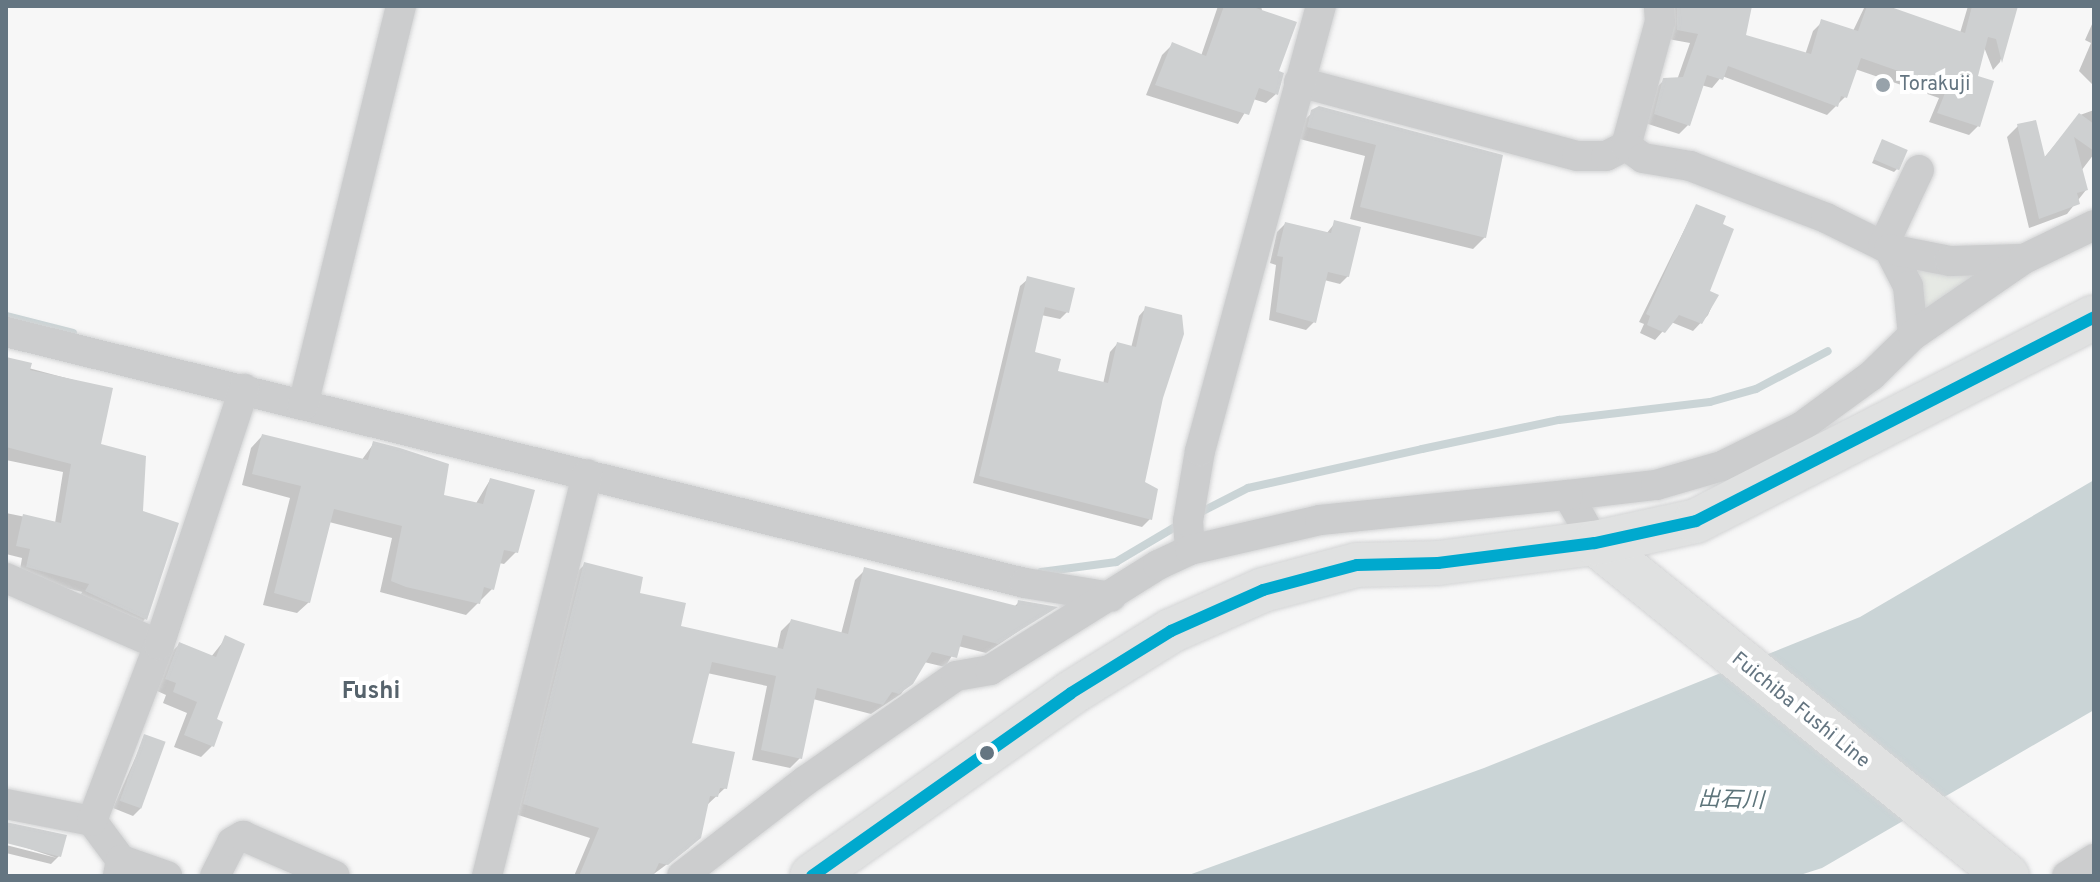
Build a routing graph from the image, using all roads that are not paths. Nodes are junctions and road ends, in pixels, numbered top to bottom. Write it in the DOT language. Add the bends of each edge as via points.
graph roads {
  1 [pos="401,6"];
  2 [pos="1321,6"];
  3 [pos="1659,6"];
  4 [pos="1299,82"];
  5 [pos="1626,146"];
  6 [pos="1919,170"];
  7 [pos="2094,225"];
  8 [pos="1886,248"];
  9 [pos="2024,259"];
  10 [pos="2094,317"];
  11 [pos="6,332"];
  12 [pos="1913,335"];
  13 [pos="244,389"];
  14 [pos="303,405"];
  15 [pos="587,474"];
  16 [pos="1568,495"];
  17 [pos="1595,543"];
  18 [pos="1190,550"];
  19 [pos="6,578"];
  20 [pos="1111,597"];
  21 [pos="159,645"];
  22 [pos="6,804"];
  23 [pos="92,821"];
  24 [pos="2094,859"];
  25 [pos="119,868"];
  26 [pos="2005,874"];
  27 [pos="167,876"];
  28 [pos="215,876"];
  29 [pos="335,876"];
  30 [pos="487,876"];
  31 [pos="682,876"];
  32 [pos="812,876"];
  33 [pos="2067,876"];
  1 -- 14 [label="street"];
  2 -- 4 [label="street"];
  3 -- 5 [label="street" via="1660,22"];
  4 -- 5 [label="street" via="1577,156 1606,156"];
  4 -- 18 [label="street" via="1200,451 1188,521"];
  5 -- 8 [label="street" via="1643,158 1690,166 1826,218"];
  6 -- 8 [label="street"];
  7 -- 9 [label="street"];
  8 -- 9 [label="street" via="1950,261"];
  8 -- 12 [label="street" via="1908,286"];
  9 -- 12 [label="street"];
  10 -- 17 [label="main road" via="1696,521"];
  11 -- 13 [label="street"];
  12 -- 16 [label="street" via="1871,376 1801,427 1722,466 1656,485"];
  13 -- 14 [label="street"];
  13 -- 21 [label="street"];
  14 -- 15 [label="street"];
  15 -- 20 [label="street" via="1025,583"];
  15 -- 30 [label="street"];
  16 -- 17 [label="street"];
  16 -- 18 [label="street" via="1320,520"];
  17 -- 26 [label="main road, Fuichiba Fushi Line"];
  17 -- 32 [label="main road" via="1438,563 1357,565 1250,596 1171,631 1071,693"];
  18 -- 20 [label="street"];
  19 -- 21 [label="street"];
  20 -- 31 [label="street" via="990,670 956,676 805,781"];
  21 -- 23 [label="street"];
  22 -- 23 [label="street"];
  23 -- 25 [label="street"];
  24 -- 33 [label="street"];
  25 -- 27 [label="street"];
  28 -- 29 [label="street" via="232,842 243,836"];
}
